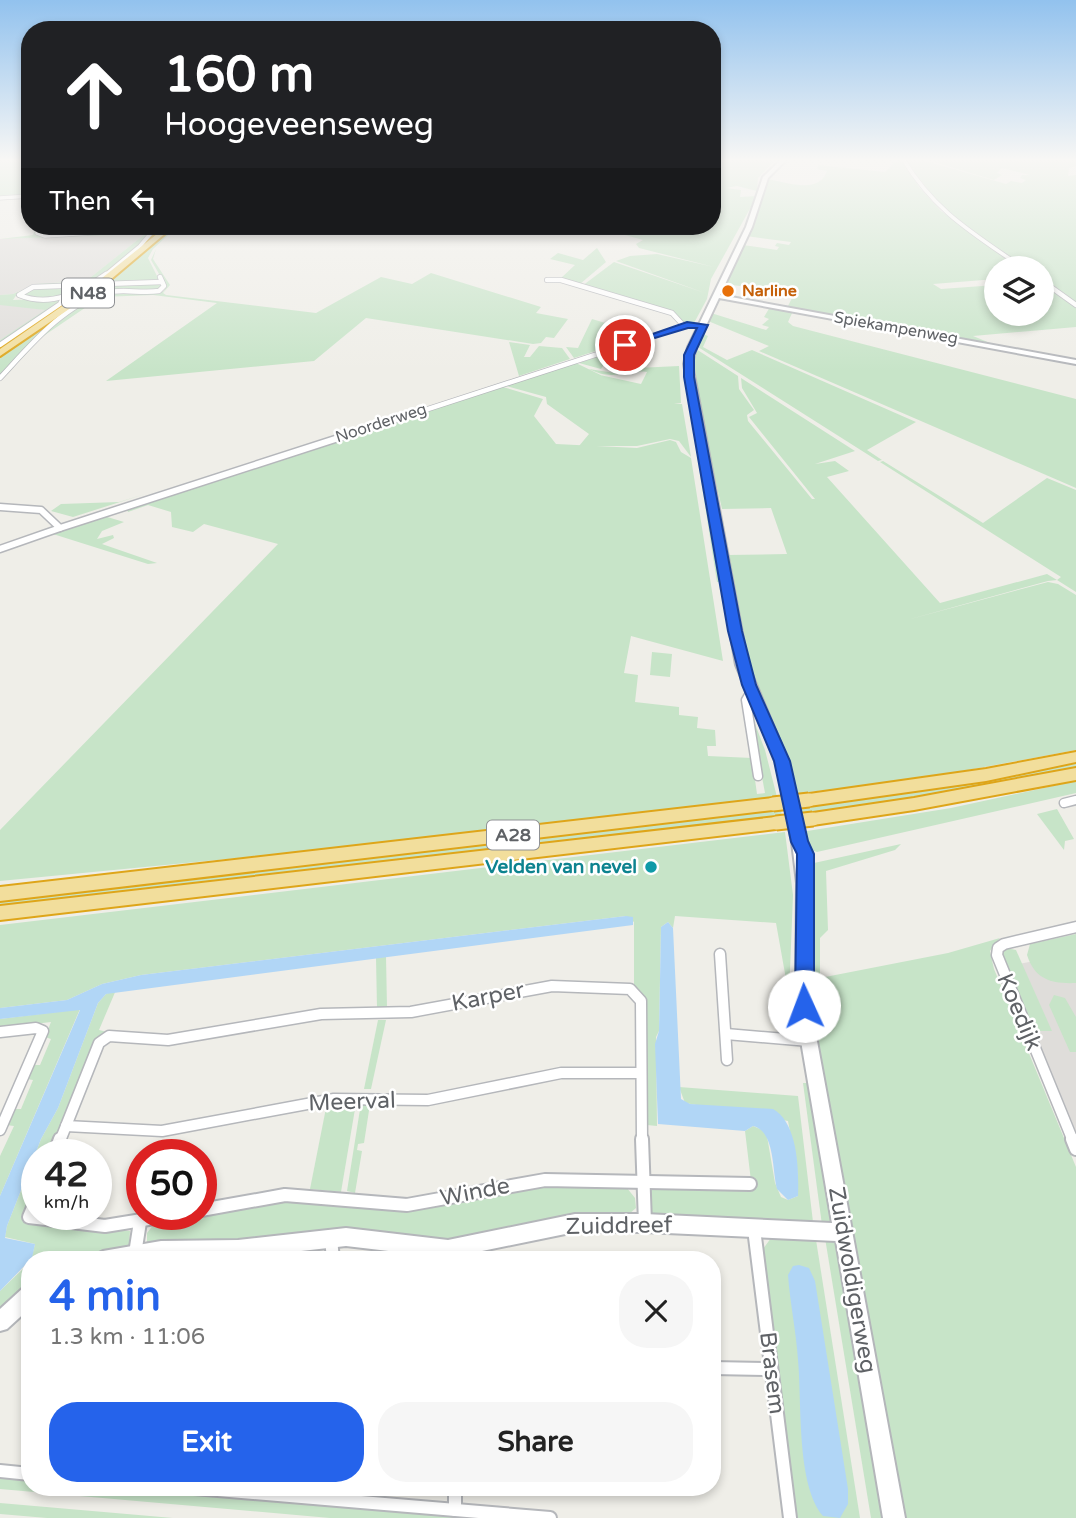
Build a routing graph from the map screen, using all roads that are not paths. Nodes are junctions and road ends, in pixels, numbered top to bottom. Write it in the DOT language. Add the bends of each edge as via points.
graph roads {
  1 [pos="747,230"];
  2 [pos="969,230"];
  3 [pos="149,235"];
  4 [pos="160,235"];
  5 [pos="1006,256"];
  6 [pos="547,280"];
  7 [pos="104,284"];
  8 [pos="87,285"];
  9 [pos="1054,290"];
  10 [pos="717,296"];
  11 [pos="64,297"];
  12 [pos="1076,305"];
  13 [pos="703,325"];
  14 [pos="684,326"];
  15 [pos="0,345"];
  16 [pos="0,353"];
  17 [pos="1076,362"];
  18 [pos="0,378"];
  19 [pos="0,507"];
  20 [pos="60,528"];
  21 [pos="0,549"];
  22 [pos="751,690"];
  23 [pos="1076,757"];
  24 [pos="1076,774"];
  25 [pos="758,776"];
  26 [pos="1076,800"];
  27 [pos="1064,803"];
  28 [pos="0,893"];
  29 [pos="0,914"];
  30 [pos="1076,927"];
  31 [pos="720,954"];
  32 [pos="0,1032"];
  33 [pos="726,1034"];
  34 [pos="809,1041"];
  35 [pos="727,1060"];
  36 [pos="639,1073"];
  37 [pos="66,1126"];
  38 [pos="0,1130"];
  39 [pos="61,1139"];
  40 [pos="1076,1149"];
  41 [pos="643,1180"];
  42 [pos="750,1184"];
  43 [pos="217,1207"];
  44 [pos="645,1223"];
  45 [pos="754,1227"];
  46 [pos="139,1230"];
  47 [pos="844,1232"];
  48 [pos="331,1238"];
  49 [pos="135,1251"];
  50 [pos="255,1251"];
  51 [pos="332,1251"];
  52 [pos="432,1251"];
  53 [pos="461,1251"];
  54 [pos="21,1303"];
  55 [pos="0,1322"];
  56 [pos="721,1368"];
  57 [pos="771,1369"];
  58 [pos="0,1471"];
  59 [pos="21,1473"];
  60 [pos="346,1496"];
  61 [pos="455,1496"];
  62 [pos="455,1510"];
  63 [pos="550,1518"];
  64 [pos="790,1518"];
  65 [pos="894,1518"];
  1 -- 10 [label="main road, Zuidwoldigerweg"];
  2 -- 5 [label="street"];
  3 -- 11 [label="street" via="77,293"];
  4 -- 16 [label="highway, N48" via="100,284"];
  6 -- 14 [label="street" via="673,313"];
  7 -- 18 [label="street" via="161,279 164,288 153,293 116,291 93,298 44,332"];
  8 -- 11 [label="street" via="33,287 19,293 25,298"];
  9 -- 12 [label="street"];
  10 -- 13 [label="main road, Zuidwoldigerweg"];
  10 -- 17 [label="main road, Spiekampenweg"];
  11 -- 15 [label="street"];
  13 -- 14 [label="street, Noorderweg"];
  13 -- 22 [label="main road, Zuidwoldigerweg" via="689,355 689,377 735,631"];
  14 -- 20 [label="street, Noorderweg"];
  19 -- 20 [label="street" via="41,510"];
  20 -- 21 [label="street, Noorderweg"];
  22 -- 25 [label="street" via="746,700"];
  22 -- 34 [label="main road, Zuidwoldigerweg" via="782,761 798,836 804,873 803,989"];
  23 -- 28 [label="highway, A28, bridge" via="809,800"];
  24 -- 29 [label="highway, A28, bridge" via="813,819"];
  26 -- 27 [label="street"];
  30 -- 40 [label="street, Koedijk" via="1004,944 997,955"];
  31 -- 33 [label="street"];
  32 -- 38 [label="street" via="43,1031"];
  33 -- 34 [label="street"];
  33 -- 35 [label="street"];
  34 -- 47 [label="main road, Zuidwoldigerweg"];
  36 -- 37 [label="street, Meerval" via="561,1073 428,1100 334,1099 162,1131"];
  36 -- 37 [label="street, Karper" via="641,1001 635,991 552,986 411,1012 321,1014 168,1040 109,1037 99,1043"];
  36 -- 41 [label="street, Karper"];
  37 -- 39 [label="street"];
  41 -- 42 [label="street, Winde"];
  41 -- 43 [label="street, Winde" via="632,1184 545,1180 407,1205 285,1195"];
  41 -- 44 [label="street, Karper"];
  44 -- 45 [label="main road, Zuiddreef"];
  44 -- 53 [label="main road, Zuiddreef" via="575,1223"];
  45 -- 47 [label="main road, Zuiddreef"];
  45 -- 57 [label="street, Brasem"];
  46 -- 49 [label="street"];
  47 -- 65 [label="main road, Zuidwoldigerweg"];
  48 -- 50 [label="main road, Zuiddreef"];
  48 -- 51 [label="street"];
  48 -- 52 [label="main road, Zuiddreef" via="353,1237"];
  54 -- 55 [label="main road"];
  56 -- 57 [label="street"];
  57 -- 64 [label="street, Brasem"];
  58 -- 59 [label="street"];
  60 -- 62 [label="street"];
  61 -- 62 [label="street"];
  62 -- 63 [label="street"];
}
